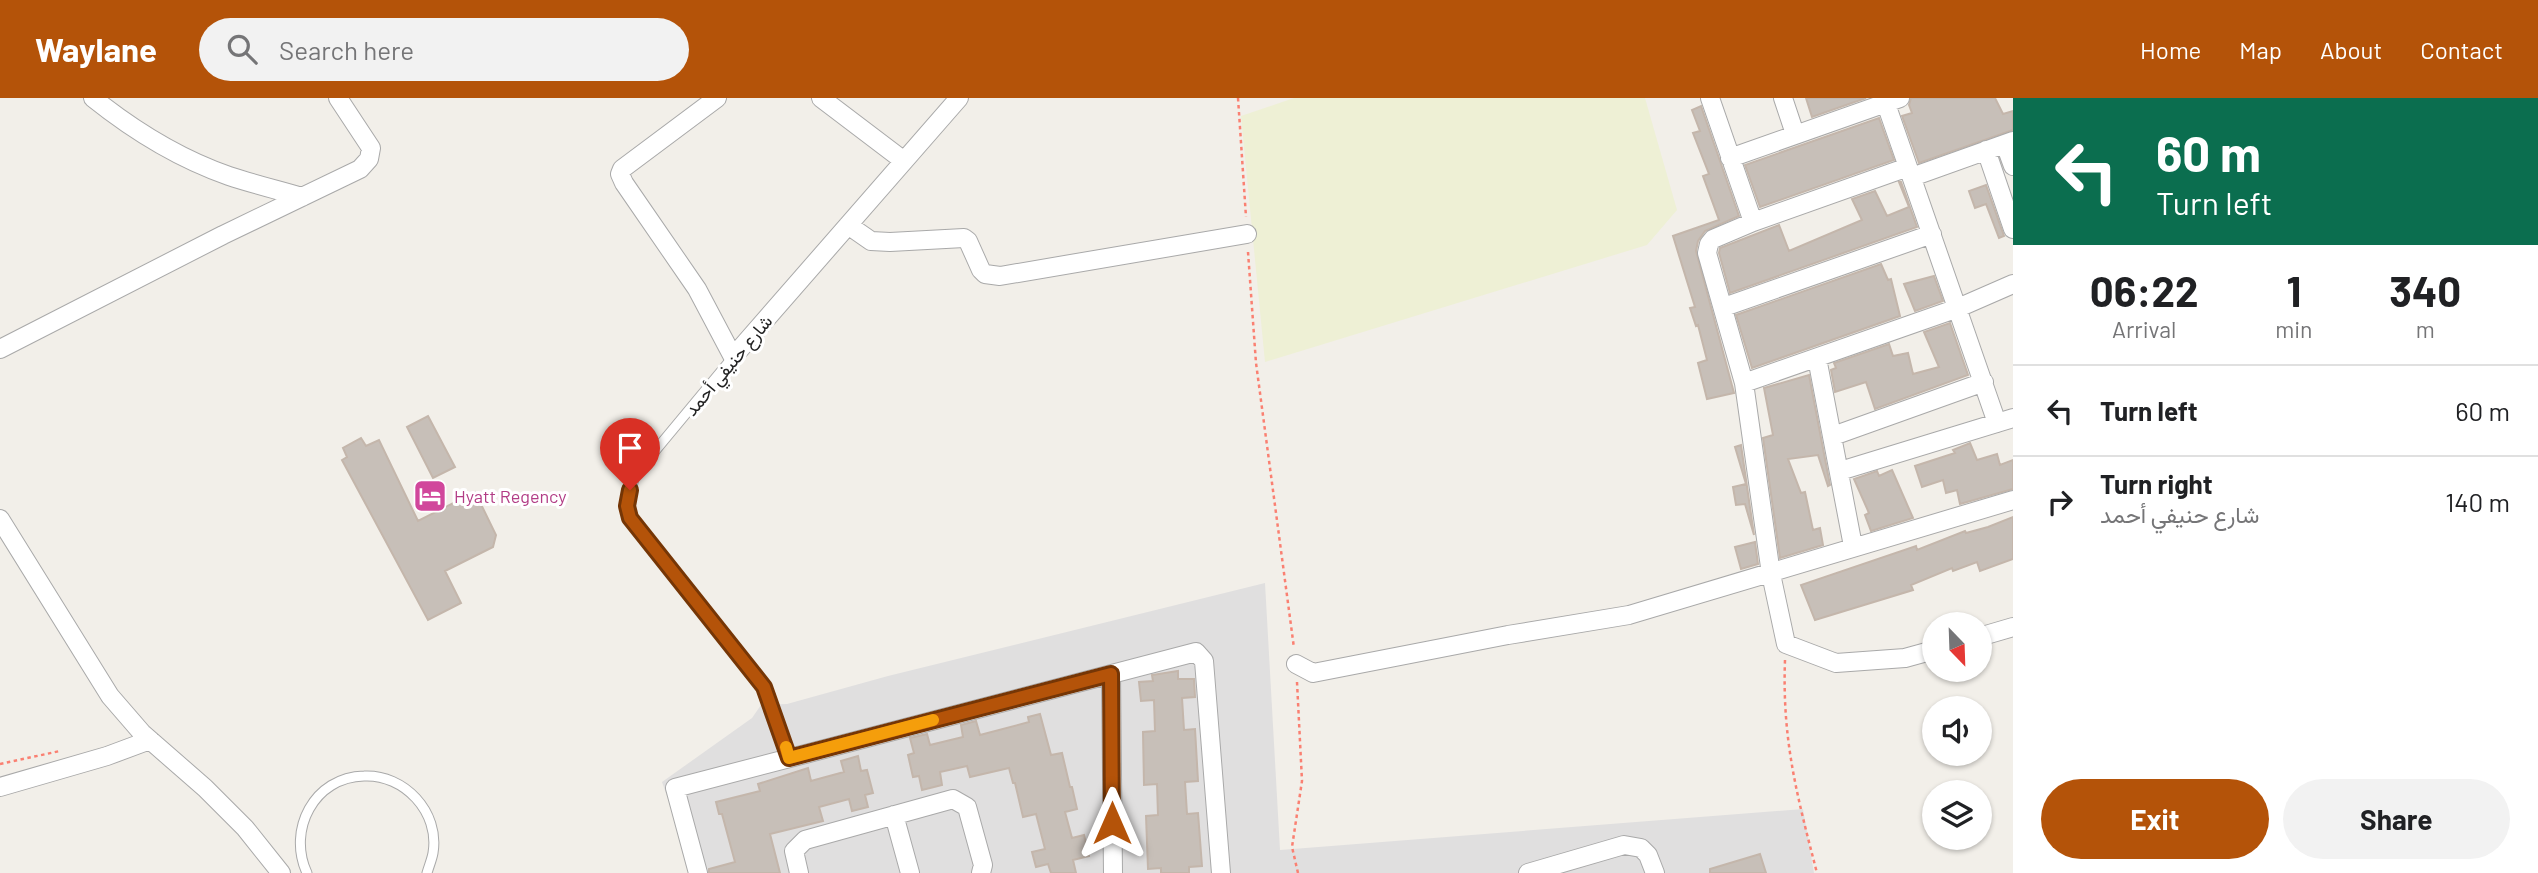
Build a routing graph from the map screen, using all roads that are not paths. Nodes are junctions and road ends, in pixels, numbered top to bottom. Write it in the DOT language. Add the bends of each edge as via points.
graph roads {
  1 [pos="93,98"];
  2 [pos="338,98"];
  3 [pos="717,98"];
  4 [pos="821,98"];
  5 [pos="960,98"];
  6 [pos="1783,98"];
  7 [pos="1712,99"];
  8 [pos="1890,100"];
  9 [pos="1795,134"];
  10 [pos="2009,142"];
  11 [pos="1986,150"];
  12 [pos="1730,158"];
  13 [pos="904,161"];
  14 [pos="2013,166"];
  15 [pos="1910,172"];
  16 [pos="302,197"];
  17 [pos="1753,222"];
  18 [pos="848,225"];
  19 [pos="2013,229"];
  20 [pos="1247,234"];
  21 [pos="1932,234"];
  22 [pos="2013,284"];
  23 [pos="1724,307"];
  24 [pos="1958,308"];
  25 [pos="0,349"];
  26 [pos="733,357"];
  27 [pos="1816,358"];
  28 [pos="1984,382"];
  29 [pos="1745,383"];
  30 [pos="2005,421"];
  31 [pos="1833,436"];
  32 [pos="1840,471"];
  33 [pos="2013,500"];
  34 [pos="0,519"];
  35 [pos="1853,546"];
  36 [pos="1771,574"];
  37 [pos="2013,627"];
  38 [pos="1992,633"];
  39 [pos="1922,653"];
  40 [pos="1296,664"];
  41 [pos="1111,674"];
  42 [pos="150,740"];
  43 [pos="789,758"];
  44 [pos="0,787"];
  45 [pos="894,815"];
  46 [pos="281,873"];
  47 [pos="307,873"];
  48 [pos="427,873"];
  49 [pos="698,873"];
  50 [pos="799,873"];
  51 [pos="910,873"];
  52 [pos="981,873"];
  53 [pos="1113,873"];
  54 [pos="1221,873"];
  55 [pos="1528,873"];
  56 [pos="1655,873"];
  1 -- 16 [label="street" via="123,122 172,150 227,175"];
  2 -- 16 [label="street" via="370,148 369,159 360,169"];
  3 -- 26 [label="street" via="620,174 697,289"];
  4 -- 13 [label="street"];
  5 -- 13 [label="street, شارع حنيفي أحمد"];
  6 -- 9 [label="street"];
  7 -- 12 [label="street"];
  8 -- 9 [label="street"];
  8 -- 15 [label="street"];
  9 -- 12 [label="street"];
  10 -- 11 [label="street"];
  10 -- 14 [label="street"];
  11 -- 15 [label="street"];
  11 -- 19 [label="street"];
  12 -- 17 [label="street"];
  13 -- 18 [label="street, شارع حنيفي أحمد"];
  15 -- 17 [label="street"];
  15 -- 21 [label="street"];
  16 -- 25 [label="street"];
  17 -- 23 [label="street" via="1713,239 1707,248"];
  18 -- 20 [label="street" via="871,241 964,238 981,270 1000,276"];
  18 -- 26 [label="street, شارع حنيفي أحمد"];
  21 -- 23 [label="street"];
  21 -- 24 [label="street"];
  22 -- 24 [label="street"];
  23 -- 29 [label="street"];
  24 -- 27 [label="street"];
  24 -- 28 [label="street"];
  26 -- 43 [label="lane, شارع حنيفي أحمد" via="635,475 627,506 630,518 764,687"];
  27 -- 29 [label="street"];
  27 -- 31 [label="street"];
  28 -- 30 [label="street"];
  28 -- 31 [label="street"];
  29 -- 36 [label="street"];
  30 -- 32 [label="street"];
  31 -- 32 [label="street"];
  32 -- 35 [label="street"];
  33 -- 35 [label="street"];
  34 -- 42 [label="street" via="110,696"];
  35 -- 36 [label="street"];
  36 -- 39 [label="street" via="1786,644 1836,663"];
  36 -- 40 [label="street" via="1629,615 1313,673"];
  37 -- 38 [label="street"];
  41 -- 43 [label="street"];
  41 -- 53 [label="street"];
  41 -- 54 [label="street" via="1196,652 1204,662"];
  42 -- 44 [label="street"];
  42 -- 46 [label="street" via="246,828"];
  43 -- 49 [label="street" via="675,788"];
  45 -- 50 [label="street" via="805,840 794,851"];
  45 -- 51 [label="street"];
  45 -- 52 [label="street" via="953,799 967,807"];
  47 -- 48 [label="lane" via="299,837 305,814 320,794 340,781 363,775 386,778 407,789 424,807 433,829"];
  55 -- 56 [label="street" via="1624,845 1641,848"];
}
